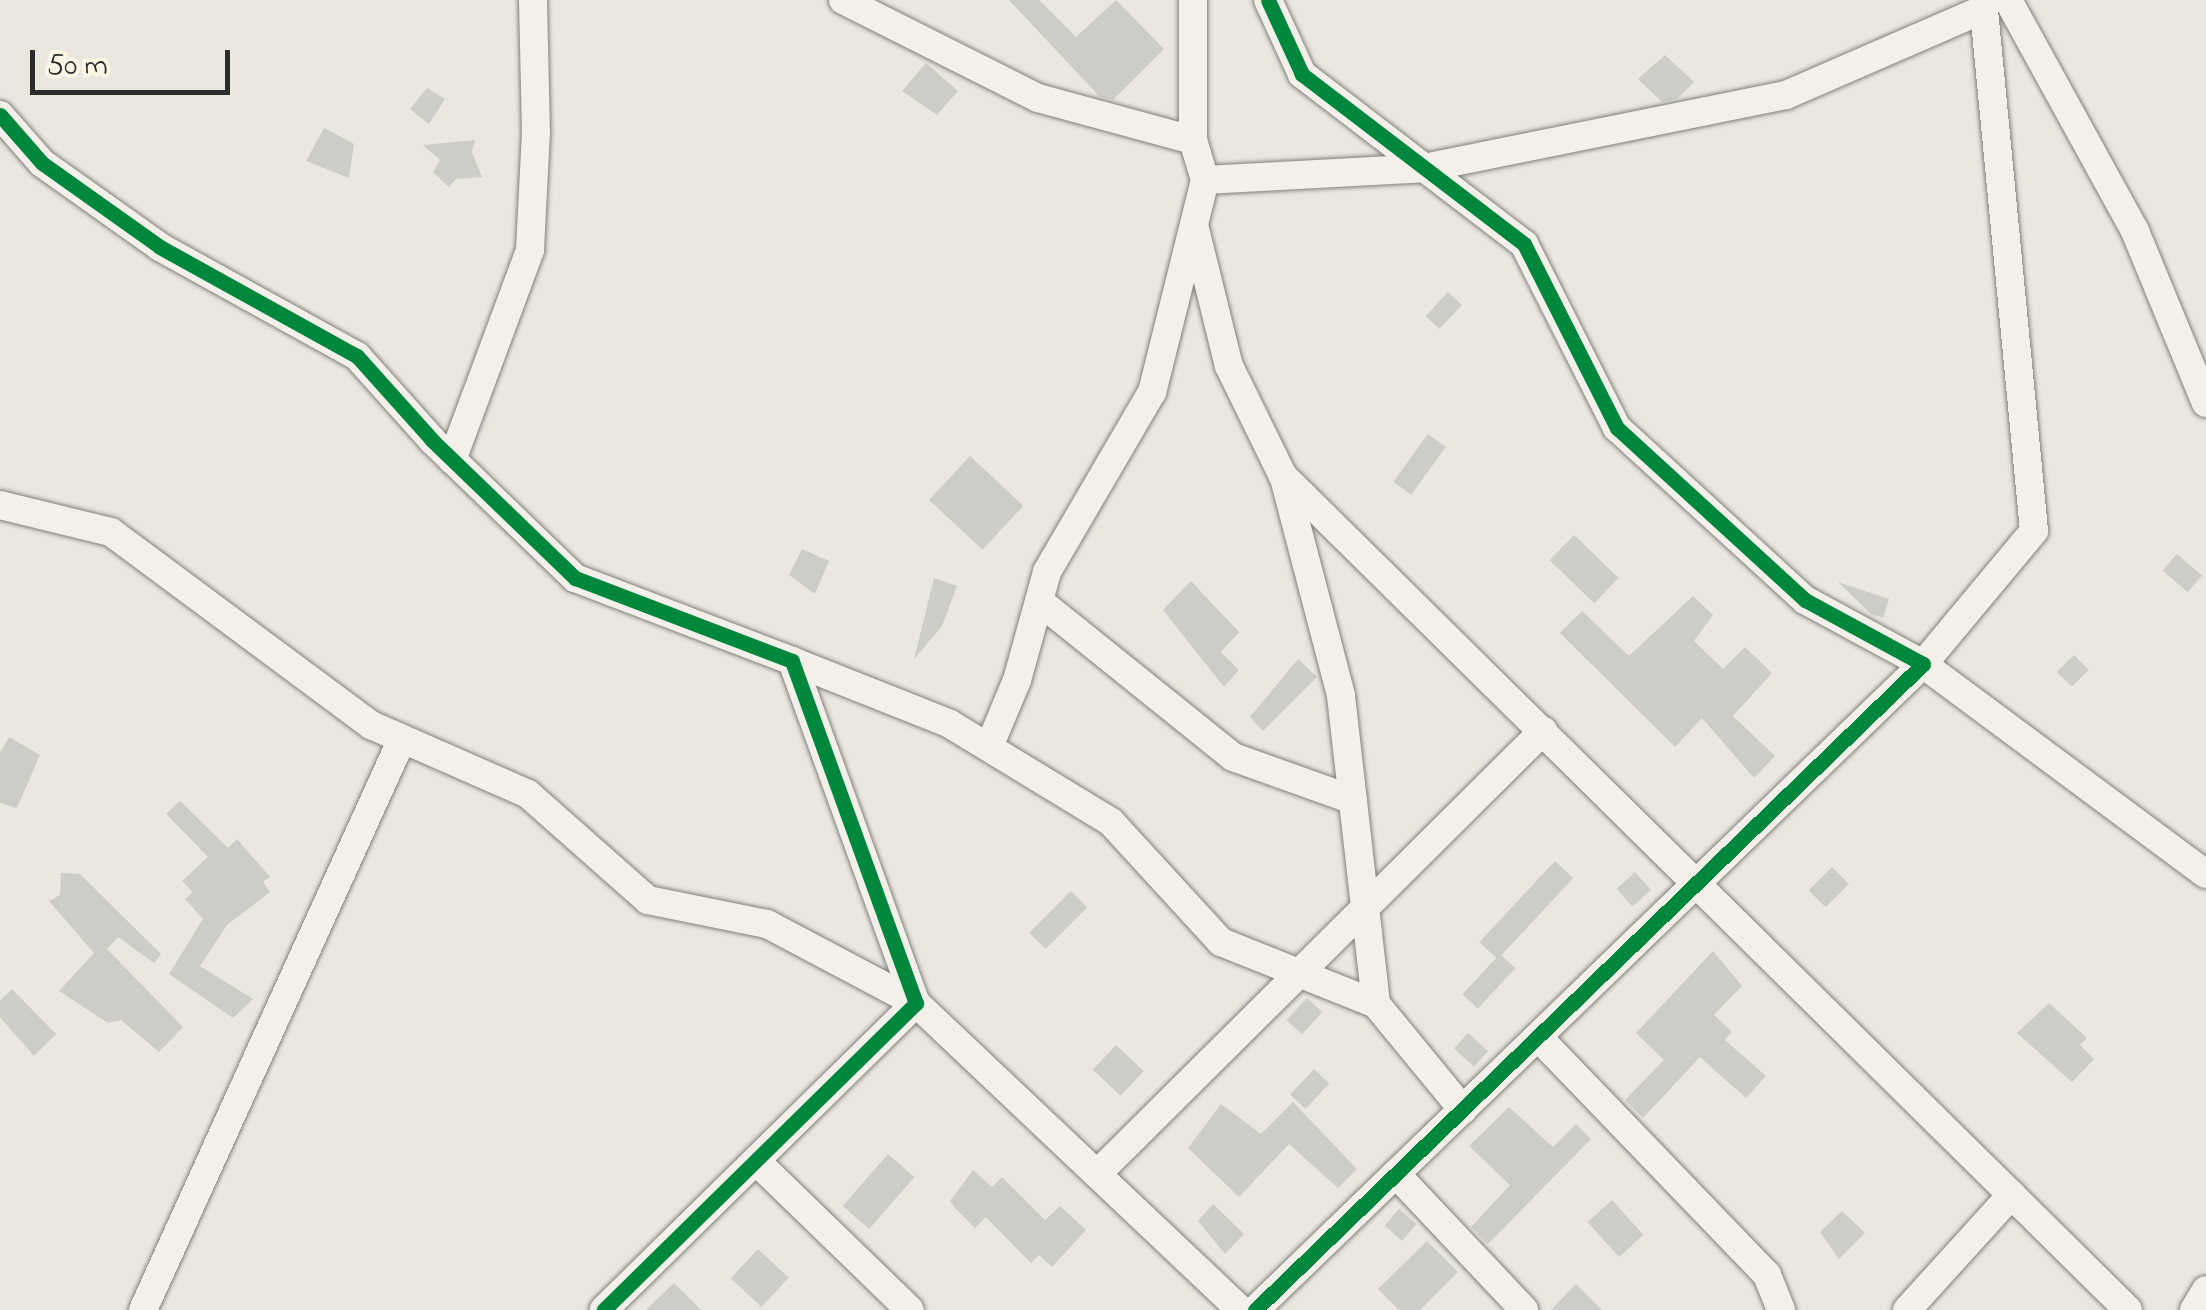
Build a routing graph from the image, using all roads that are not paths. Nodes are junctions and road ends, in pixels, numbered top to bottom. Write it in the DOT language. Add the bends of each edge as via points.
graph roads {
  1 [pos="533,0"];
  2 [pos="844,0"];
  3 [pos="1193,0"];
  4 [pos="1268,0"];
  5 [pos="1992,3"];
  6 [pos="0,115"];
  7 [pos="1193,140"];
  8 [pos="1424,168"];
  9 [pos="1205,180"];
  10 [pos="1194,225"];
  11 [pos="2206,403"];
  12 [pos="452,460"];
  13 [pos="1283,476"];
  14 [pos="0,505"];
  15 [pos="1039,601"];
  16 [pos="792,662"];
  17 [pos="1922,664"];
  18 [pos="1543,730"];
  19 [pos="402,739"];
  20 [pos="989,748"];
  21 [pos="1353,800"];
  22 [pos="2206,874"];
  23 [pos="1700,883"];
  24 [pos="1366,907"];
  25 [pos="1299,973"];
  26 [pos="916,1004"];
  27 [pos="1376,1004"];
  28 [pos="1539,1038"];
  29 [pos="1463,1110"];
  30 [pos="756,1161"];
  31 [pos="1097,1174"];
  32 [pos="1396,1174"];
  33 [pos="2012,1194"];
  34 [pos="2206,1290"];
  35 [pos="615,1307"];
  36 [pos="143,1310"];
  37 [pos="910,1310"];
  38 [pos="1241,1310"];
  39 [pos="1254,1310"];
  40 [pos="1524,1310"];
  41 [pos="1781,1310"];
  42 [pos="1907,1310"];
  43 [pos="2128,1310"];
  44 [pos="2194,1310"];
  1 -- 12 [label="street" via="530,250"];
  2 -- 7 [label="street" via="1038,98"];
  3 -- 7 [label="street"];
  4 -- 8 [label="street" via="1302,74"];
  5 -- 8 [label="street" via="1786,95"];
  5 -- 11 [label="street" via="2135,232"];
  5 -- 17 [label="street" via="2034,531"];
  6 -- 12 [label="street" via="42,163 160,247 357,356"];
  7 -- 9 [label="street"];
  8 -- 9 [label="street"];
  8 -- 17 [label="street" via="1524,244 1617,428 1805,600"];
  9 -- 10 [label="street"];
  10 -- 13 [label="street" via="1229,366"];
  10 -- 15 [label="street" via="1152,392 1047,572"];
  12 -- 16 [label="street" via="575,578"];
  13 -- 18 [label="street"];
  13 -- 21 [label="street" via="1342,696"];
  14 -- 19 [label="street" via="111,532 371,725"];
  15 -- 20 [label="street" via="1018,680"];
  15 -- 21 [label="street" via="1233,757"];
  16 -- 20 [label="street" via="950,724"];
  16 -- 26 [label="street"];
  17 -- 22 [label="street"];
  17 -- 23 [label="street"];
  18 -- 23 [label="street"];
  18 -- 24 [label="street"];
  19 -- 26 [label="street" via="528,794 648,900 766,924"];
  19 -- 36 [label="street"];
  20 -- 25 [label="street" via="1111,822 1220,942"];
  21 -- 24 [label="street"];
  23 -- 28 [label="street"];
  23 -- 33 [label="street"];
  24 -- 25 [label="street"];
  24 -- 27 [label="street"];
  25 -- 27 [label="street"];
  25 -- 31 [label="street"];
  26 -- 30 [label="street"];
  26 -- 31 [label="street"];
  27 -- 29 [label="street"];
  28 -- 29 [label="street"];
  28 -- 41 [label="street" via="1767,1275"];
  29 -- 32 [label="street"];
  30 -- 35 [label="street"];
  30 -- 37 [label="street"];
  31 -- 38 [label="street"];
  32 -- 39 [label="street"];
  32 -- 40 [label="street"];
  33 -- 42 [label="street"];
  33 -- 43 [label="street"];
  34 -- 44 [label="street"];
}
